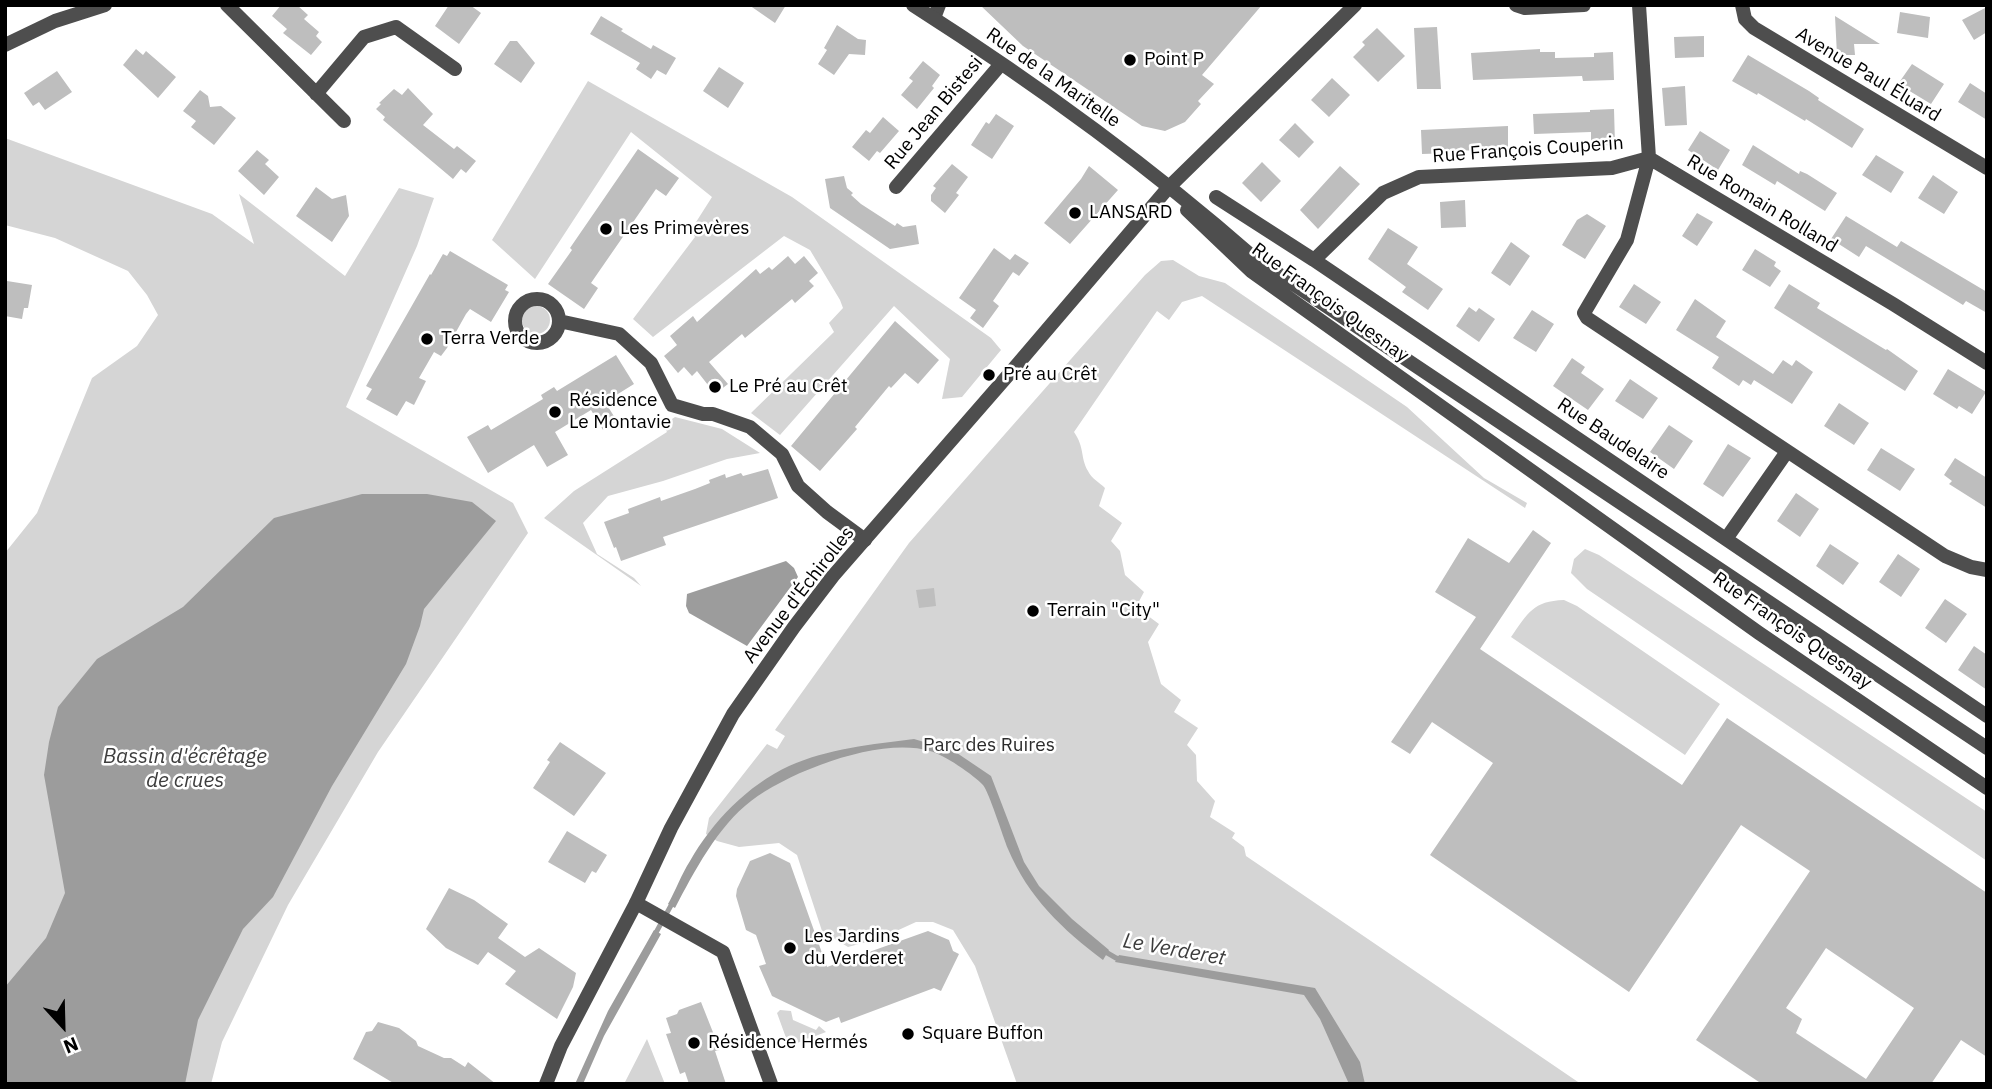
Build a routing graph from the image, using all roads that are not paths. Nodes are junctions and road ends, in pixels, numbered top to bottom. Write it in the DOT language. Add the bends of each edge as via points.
graph roads {
  1 [pos="105,5"];
  2 [pos="227,5"];
  3 [pos="914,5"];
  4 [pos="1355,5"];
  5 [pos="1516,5"];
  6 [pos="1584,5"];
  7 [pos="1639,5"];
  8 [pos="1742,5"];
  9 [pos="936,12"];
  10 [pos="5,45"];
  11 [pos="1001,64"];
  12 [pos="455,68"];
  13 [pos="316,94"];
  14 [pos="344,121"];
  15 [pos="1648,158"];
  16 [pos="1987,168"];
  17 [pos="896,187"];
  18 [pos="1168,187"];
  19 [pos="1216,197"];
  20 [pos="1314,260"];
  21 [pos="559,321"];
  22 [pos="1987,363"];
  23 [pos="1786,453"];
  24 [pos="1726,539"];
  25 [pos="865,540"];
  26 [pos="1987,570"];
  27 [pos="1987,716"];
  28 [pos="1987,748"];
  29 [pos="1987,788"];
  30 [pos="636,903"];
  31 [pos="546,1084"];
  32 [pos="771,1084"];
  1 -- 10 [label="street" via="55,21"];
  2 -- 13 [label="street"];
  3 -- 9 [label="street, Rue de la Maritelle"];
  4 -- 18 [label="street, Avenue d'Échirolles"];
  5 -- 6 [label="street"];
  7 -- 15 [label="street"];
  8 -- 16 [label="street, Avenue Paul Éluard" via="1745,19 1754,28"];
  9 -- 11 [label="street, Rue de la Maritelle"];
  11 -- 17 [label="street, Rue Jean Bistesi"];
  11 -- 18 [label="street, Rue de la Maritelle"];
  12 -- 13 [label="street" via="396,27 364,37"];
  13 -- 14 [label="street"];
  15 -- 20 [label="street, Rue François Couperin" via="1612,168 1419,177 1383,193"];
  15 -- 22 [label="street, Rue Romain Rolland"];
  15 -- 23 [label="street" via="1627,240 1584,313"];
  18 -- 25 [label="street, Avenue d'Échirolles"];
  18 -- 28 [label="street, Rue François Quesnay" via="1253,257"];
  18 -- 29 [label="street, Rue François Quesnay" via="1251,271 1759,633"];
  19 -- 20 [label="street, Rue Baudelaire"];
  20 -- 24 [label="street, Rue Baudelaire"];
  21 -- 25 [label="street" via="619,334 651,363 672,405 750,427 782,454 798,486"];
  23 -- 24 [label="street"];
  23 -- 26 [label="street" via="1945,556"];
  24 -- 27 [label="street, Rue Baudelaire"];
  25 -- 30 [label="street, Avenue d'Échirolles" via="802,616 733,714"];
  30 -- 31 [label="street, Avenue d'Échirolles"];
  30 -- 32 [label="street" via="723,952"];
}
